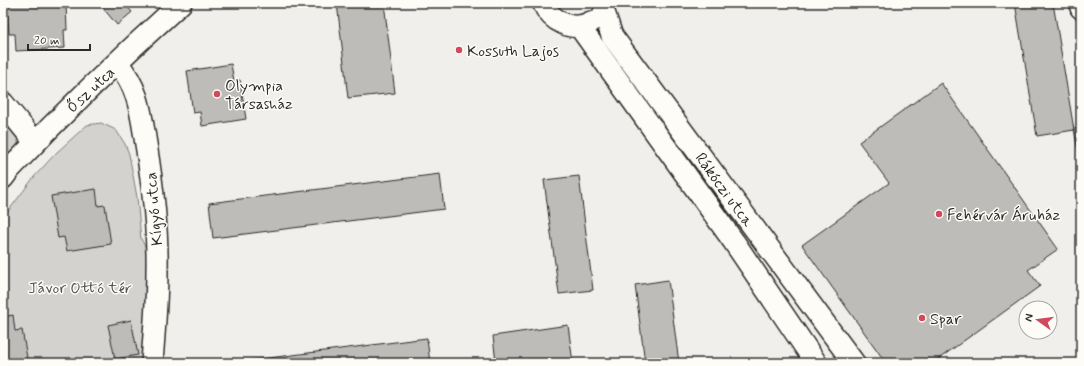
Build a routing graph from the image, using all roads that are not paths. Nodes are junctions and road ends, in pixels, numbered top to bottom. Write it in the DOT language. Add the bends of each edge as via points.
graph roads {
  1 [pos="181,3"];
  2 [pos="543,3"];
  3 [pos="1080,3"];
  4 [pos="607,7"];
  5 [pos="1081,8"];
  6 [pos="579,26"];
  7 [pos="117,63"];
  8 [pos="3,103"];
  9 [pos="35,142"];
  10 [pos="3,178"];
  11 [pos="152,363"];
  12 [pos="816,363"];
  13 [pos="854,363"];
  1 -- 7 [label="street, Ősz utca"];
  2 -- 6 [label="street" via="546,11 555,20"];
  3 -- 5 [label="street"];
  4 -- 6 [label="street, Rákóczi utca" via="597,19"];
  4 -- 13 [label="street, Rákóczi utca" via="612,36"];
  6 -- 12 [label="street, Rákóczi utca" via="734,242"];
  7 -- 9 [label="street, Ősz utca"];
  7 -- 11 [label="street, Kígyó utca" via="126,73 136,92 154,202 157,270"];
  8 -- 9 [label="street"];
  9 -- 10 [label="street, Ősz utca"];
}
